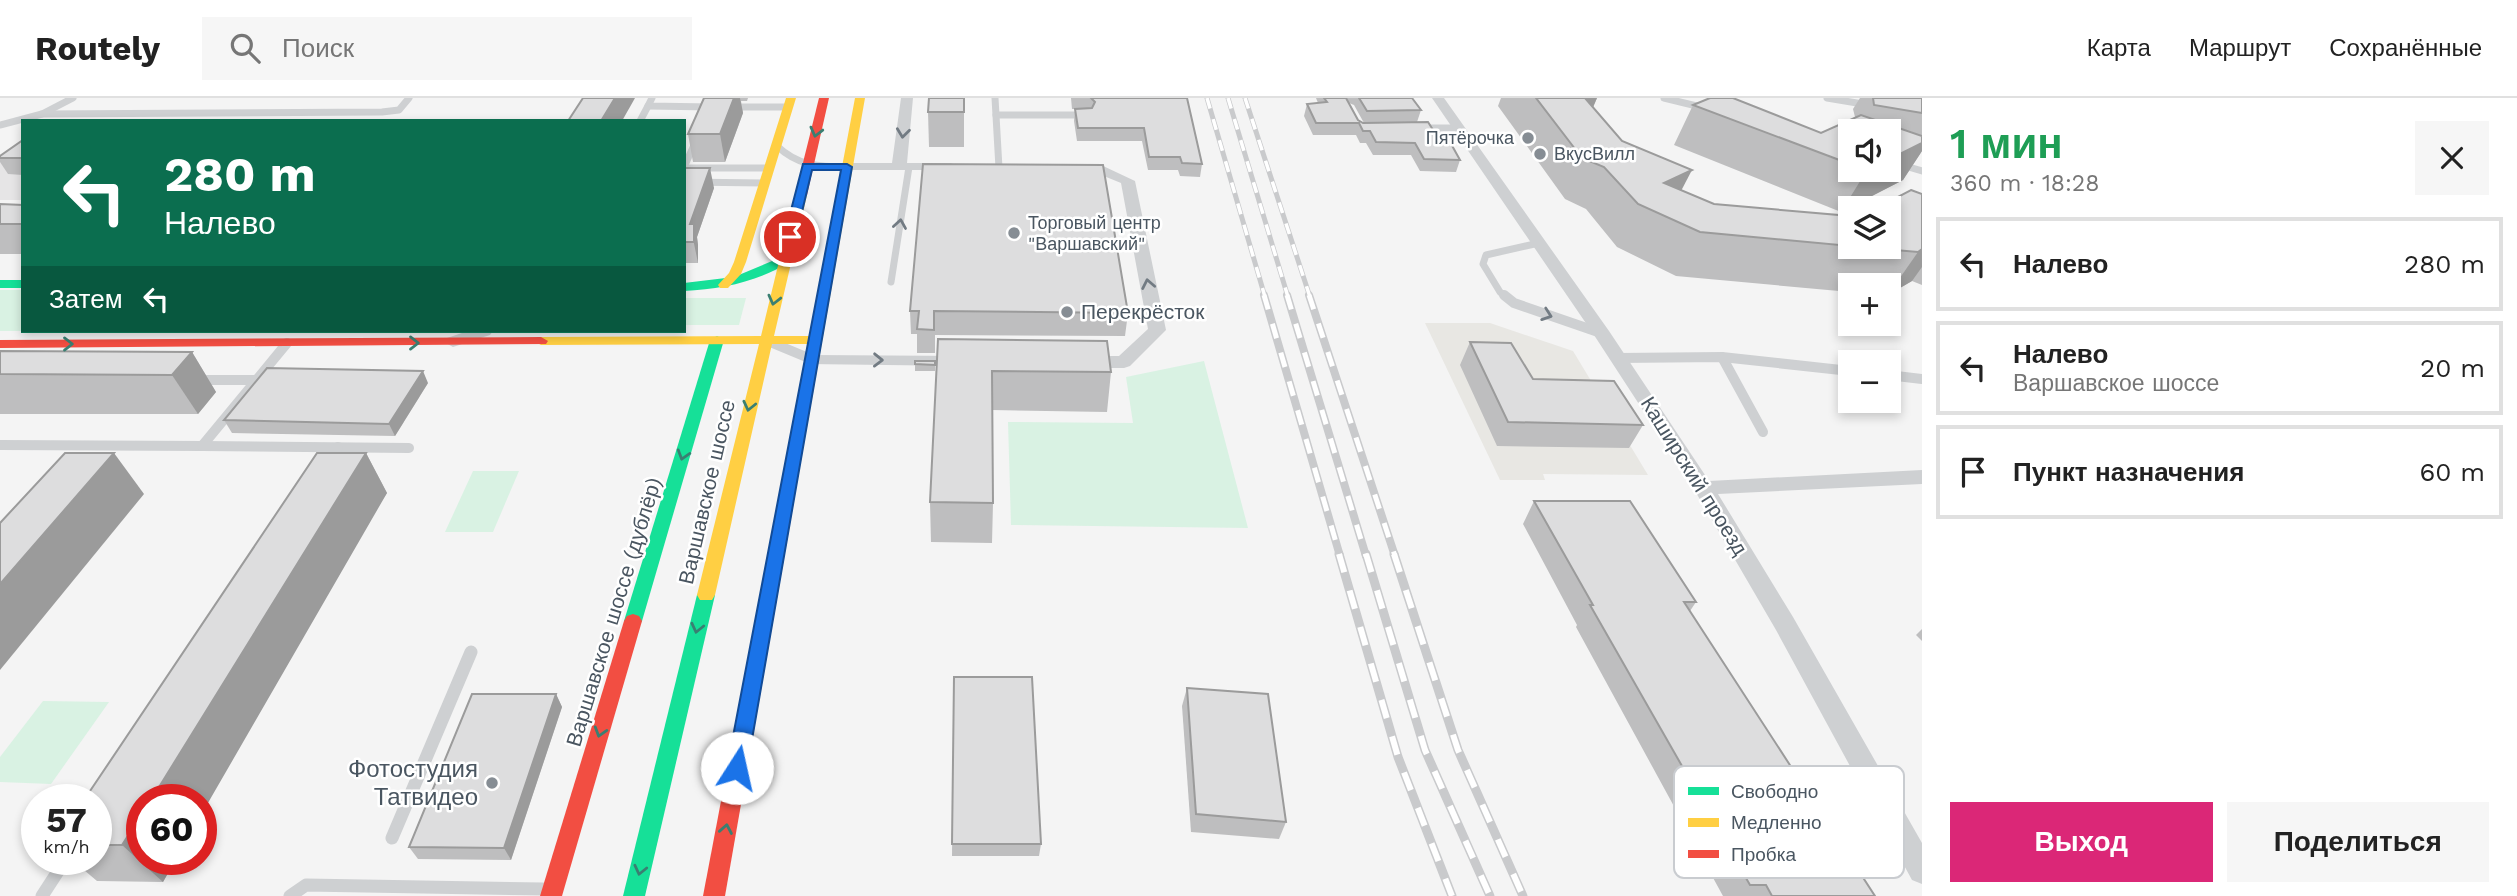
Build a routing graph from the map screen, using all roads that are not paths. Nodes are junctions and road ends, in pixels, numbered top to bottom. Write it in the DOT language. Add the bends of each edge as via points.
graph roads {
  1 [pos="74,98"];
  2 [pos="409,98"];
  3 [pos="652,98"];
  4 [pos="824,98"];
  5 [pos="860,98"];
  6 [pos="908,98"];
  7 [pos="995,98"];
  8 [pos="1438,98"];
  9 [pos="1664,98"];
  10 [pos="1827,98"];
  11 [pos="789,102"];
  12 [pos="648,106"];
  13 [pos="1876,106"];
  14 [pos="710,107"];
  15 [pos="1720,112"];
  16 [pos="42,114"];
  17 [pos="996,115"];
  18 [pos="1088,115"];
  19 [pos="25,119"];
  20 [pos="641,119"];
  21 [pos="705,119"];
  22 [pos="21,120"];
  23 [pos="1,126"];
  24 [pos="1411,128"];
  25 [pos="1460,128"];
  26 [pos="700,131"];
  27 [pos="777,146"];
  28 [pos="686,162"];
  29 [pos="1901,165"];
  30 [pos="686,167"];
  31 [pos="807,167"];
  32 [pos="847,167"];
  33 [pos="904,167"];
  34 [pos="992,168"];
  35 [pos="1062,168"];
  36 [pos="1922,171"];
  37 [pos="766,175"];
  38 [pos="686,182"];
  39 [pos="1539,243"];
  40 [pos="784,260"];
  41 [pos="891,282"];
  42 [pos="0,284"];
  43 [pos="21,284"];
  44 [pos="724,285"];
  45 [pos="686,287"];
  46 [pos="480,333"];
  47 [pos="527,333"];
  48 [pos="1601,333"];
  49 [pos="717,340"];
  50 [pos="765,340"];
  51 [pos="817,340"];
  52 [pos="548,342"];
  53 [pos="287,343"];
  54 [pos="444,343"];
  55 [pos="0,344"];
  56 [pos="1723,357"];
  57 [pos="1618,358"];
  58 [pos="813,360"];
  59 [pos="982,361"];
  60 [pos="1059,362"];
  61 [pos="1838,370"];
  62 [pos="1901,377"];
  63 [pos="1922,379"];
  64 [pos="189,380"];
  65 [pos="257,380"];
  66 [pos="1763,432"];
  67 [pos="0,445"];
  68 [pos="115,445"];
  69 [pos="202,446"];
  70 [pos="338,447"];
  71 [pos="409,448"];
  72 [pos="106,455"];
  73 [pos="323,470"];
  74 [pos="1922,477"];
  75 [pos="1703,488"];
  76 [pos="471,652"];
  77 [pos="1864,766"];
  78 [pos="657,797"];
  79 [pos="392,838"];
  80 [pos="1904,838"];
  81 [pos="1922,870"];
  82 [pos="622,871"];
  83 [pos="56,875"];
  84 [pos="552,893"];
  85 [pos="42,896"];
  86 [pos="290,896"];
  87 [pos="634,896"];
  88 [pos="714,896"];
  1 -- 16 [label="lane"];
  2 -- 16 [label="lane" via="399,110 382,112"];
  3 -- 12 [label="lane"];
  4 -- 31 [label="main road, Варшавское шоссе, one-way"];
  5 -- 32 [label="main road"];
  6 -- 33 [label="street, one-way"];
  7 -- 17 [label="lane"];
  8 -- 25 [label="street, Каширский проезд"];
  9 -- 15 [label="lane"];
  10 -- 13 [label="lane"];
  11 -- 14 [label="lane"];
  11 -- 27 [label="main road"];
  12 -- 14 [label="lane"];
  12 -- 20 [label="lane"];
  14 -- 21 [label="lane"];
  16 -- 19 [label="lane"];
  17 -- 18 [label="lane"];
  17 -- 34 [label="lane"];
  22 -- 23 [label="lane"];
  24 -- 25 [label="lane"];
  25 -- 39 [label="street, Каширский проезд"];
  26 -- 28 [label="lane"];
  27 -- 31 [label="lane" via="790,160"];
  27 -- 37 [label="main road"];
  29 -- 36 [label="lane"];
  30 -- 37 [label="lane"];
  31 -- 32 [label="lane"];
  31 -- 40 [label="main road, Варшавское шоссе"];
  32 -- 33 [label="street"];
  32 -- 51 [label="main road"];
  33 -- 34 [label="street"];
  41 -- 33 [label="lane, one-way"];
  60 -- 35 [label="street, one-way" via="1124,362 1157,331 1128,181 1096,168"];
  37 -- 38 [label="lane"];
  37 -- 44 [label="main road" via="740,262"];
  39 -- 48 [label="street, Каширский проезд"];
  39 -- 48 [label="lane, one-way" via="1486,255 1483,264 1500,292 1514,303"];
  40 -- 44 [label="main road" via="751,279"];
  40 -- 50 [label="main road, Варшавское шоссе, one-way"];
  42 -- 43 [label="main road"];
  44 -- 45 [label="main road"];
  46 -- 54 [label="street"];
  47 -- 52 [label="street"];
  48 -- 57 [label="street, Каширский проезд"];
  49 -- 50 [label="main road"];
  49 -- 52 [label="main road"];
  49 -- 84 [label="main road, Варшавское шоссе (дублёр), one-way"];
  50 -- 51 [label="main road"];
  50 -- 58 [label="lane"];
  50 -- 78 [label="main road, Варшавское шоссе, one-way"];
  51 -- 58 [label="main road"];
  52 -- 54 [label="main road"];
  53 -- 54 [label="main road, one-way"];
  55 -- 53 [label="main road, one-way"];
  53 -- 65 [label="lane"];
  56 -- 57 [label="lane"];
  56 -- 61 [label="lane"];
  56 -- 66 [label="lane"];
  57 -- 75 [label="street, Каширский проезд"];
  58 -- 59 [label="street, one-way"];
  88 -- 58 [label="main road, one-way"];
  62 -- 63 [label="lane"];
  64 -- 65 [label="lane"];
  65 -- 69 [label="lane"];
  67 -- 68 [label="lane"];
  68 -- 69 [label="lane"];
  68 -- 72 [label="lane"];
  69 -- 70 [label="lane"];
  70 -- 71 [label="lane"];
  70 -- 73 [label="lane"];
  74 -- 75 [label="street"];
  75 -- 77 [label="street, Каширский проезд"];
  76 -- 79 [label="lane"];
  78 -- 82 [label="main road"];
  78 -- 87 [label="main road, Варшавское шоссе, one-way"];
  80 -- 81 [label="street, Каширский проезд"];
  83 -- 85 [label="lane"];
  84 -- 86 [label="lane" via="306,885"];
}
